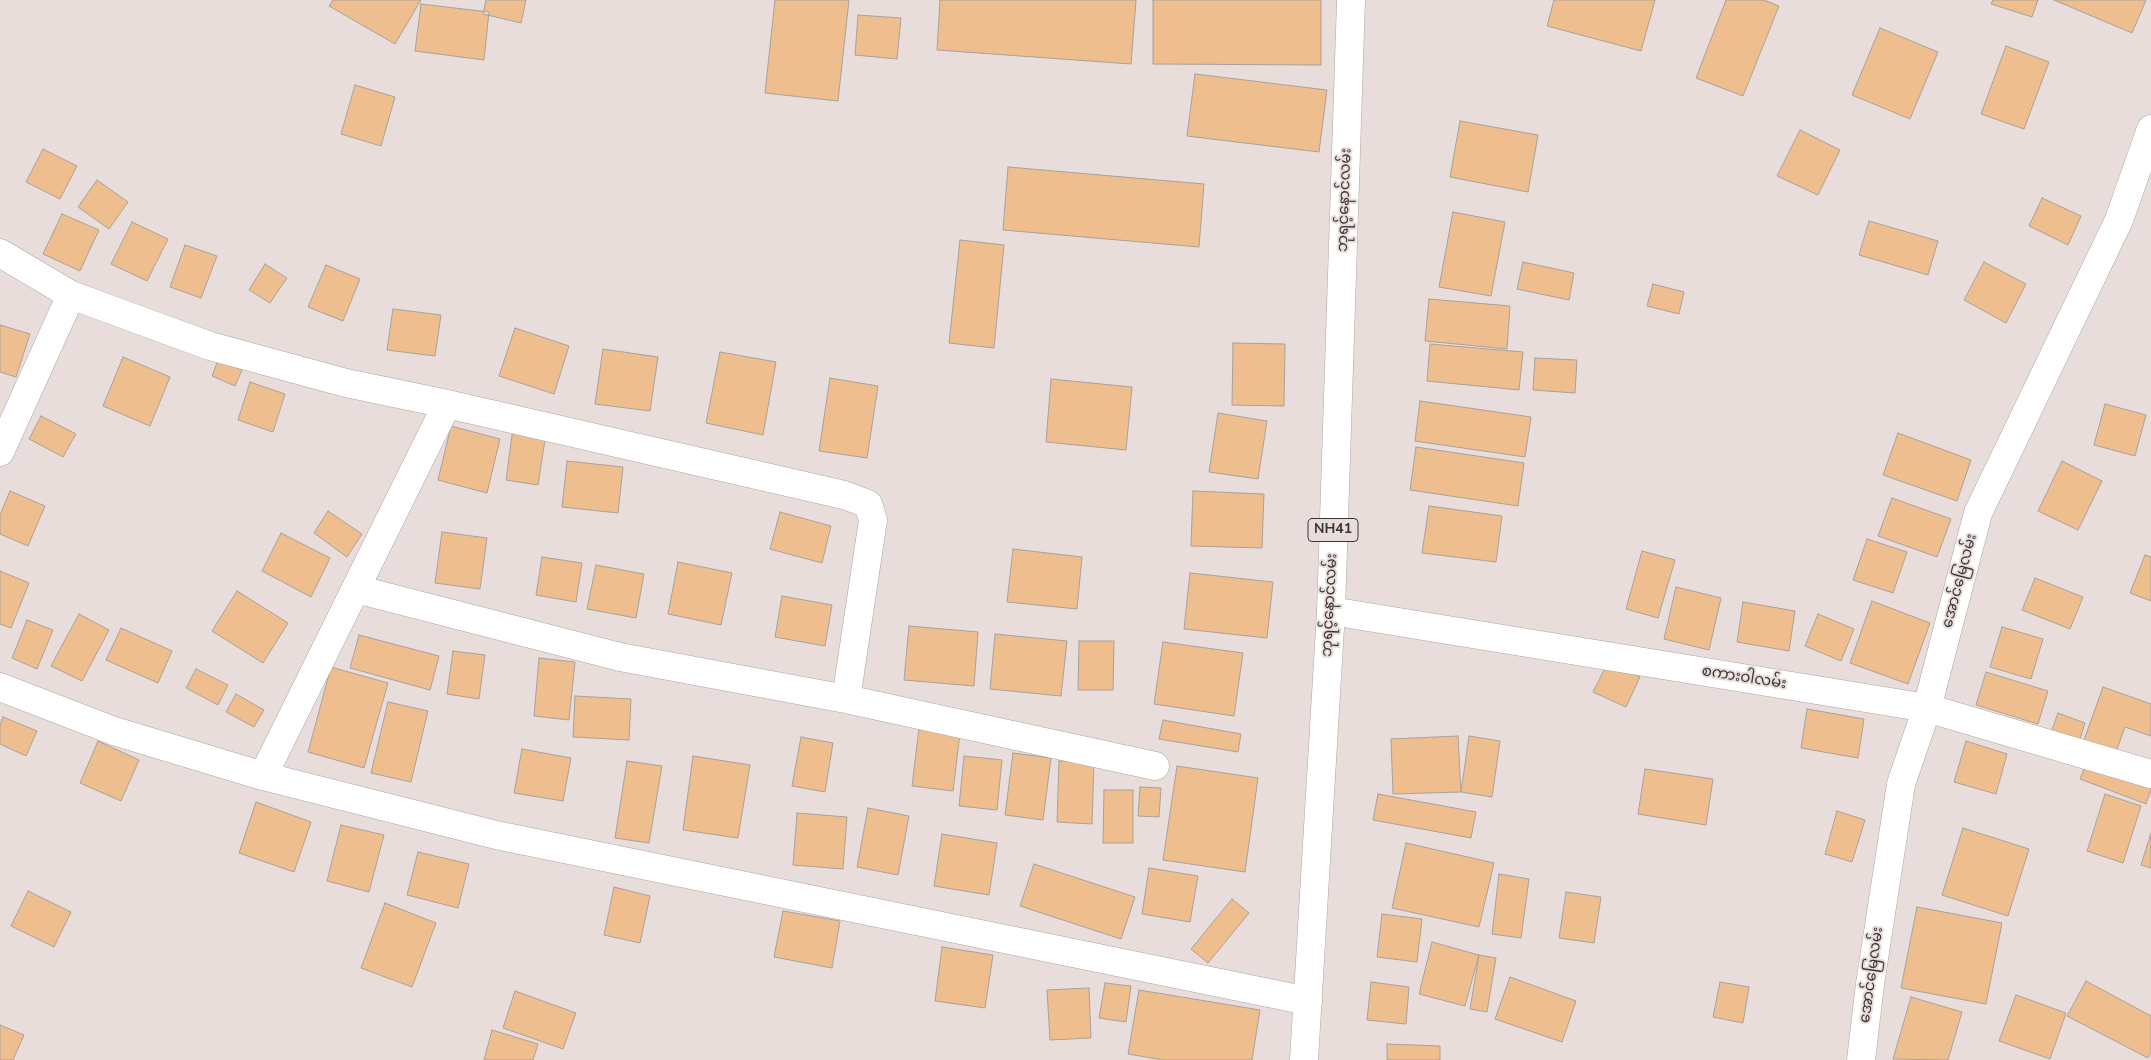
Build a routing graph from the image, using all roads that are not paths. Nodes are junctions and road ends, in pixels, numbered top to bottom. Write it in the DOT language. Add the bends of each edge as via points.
graph roads {
  1 [pos="1351,0"];
  2 [pos="2151,130"];
  3 [pos="0,253"];
  4 [pos="71,295"];
  5 [pos="447,404"];
  6 [pos="0,452"];
  7 [pos="356,589"];
  8 [pos="1331,611"];
  9 [pos="0,687"];
  10 [pos="846,699"];
  11 [pos="1927,708"];
  12 [pos="1155,766"];
  13 [pos="2151,774"];
  14 [pos="263,776"];
  15 [pos="1308,1000"];
  16 [pos="1304,1060"];
  17 [pos="1861,1060"];
  1 -- 8 [label="main road, ဘုရင့်နောင်လမ်း / NH41"];
  2 -- 11 [label="main road, အောင်မြေလမ်း" via="2120,220 1978,513"];
  3 -- 4 [label="main road"];
  4 -- 5 [label="main road" via="210,346 346,383"];
  4 -- 6 [label="main road"];
  5 -- 7 [label="main road"];
  5 -- 10 [label="main road" via="844,495 868,504 873,520"];
  7 -- 10 [label="main road" via="620,657"];
  7 -- 14 [label="main road"];
  8 -- 11 [label="main road, စကားဝါလမ်း"];
  8 -- 15 [label="main road, ဘုရင့်နောင်လမ်း / NH41"];
  9 -- 14 [label="main road" via="114,731"];
  10 -- 12 [label="main road"];
  11 -- 13 [label="main road, စကားဝါလမ်း"];
  11 -- 17 [label="main road, အောင်မြေလမ်း" via="1901,784"];
  14 -- 15 [label="main road" via="496,834"];
  15 -- 16 [label="main road, ဘုရင့်နောင်လမ်း / NH41"];
}
